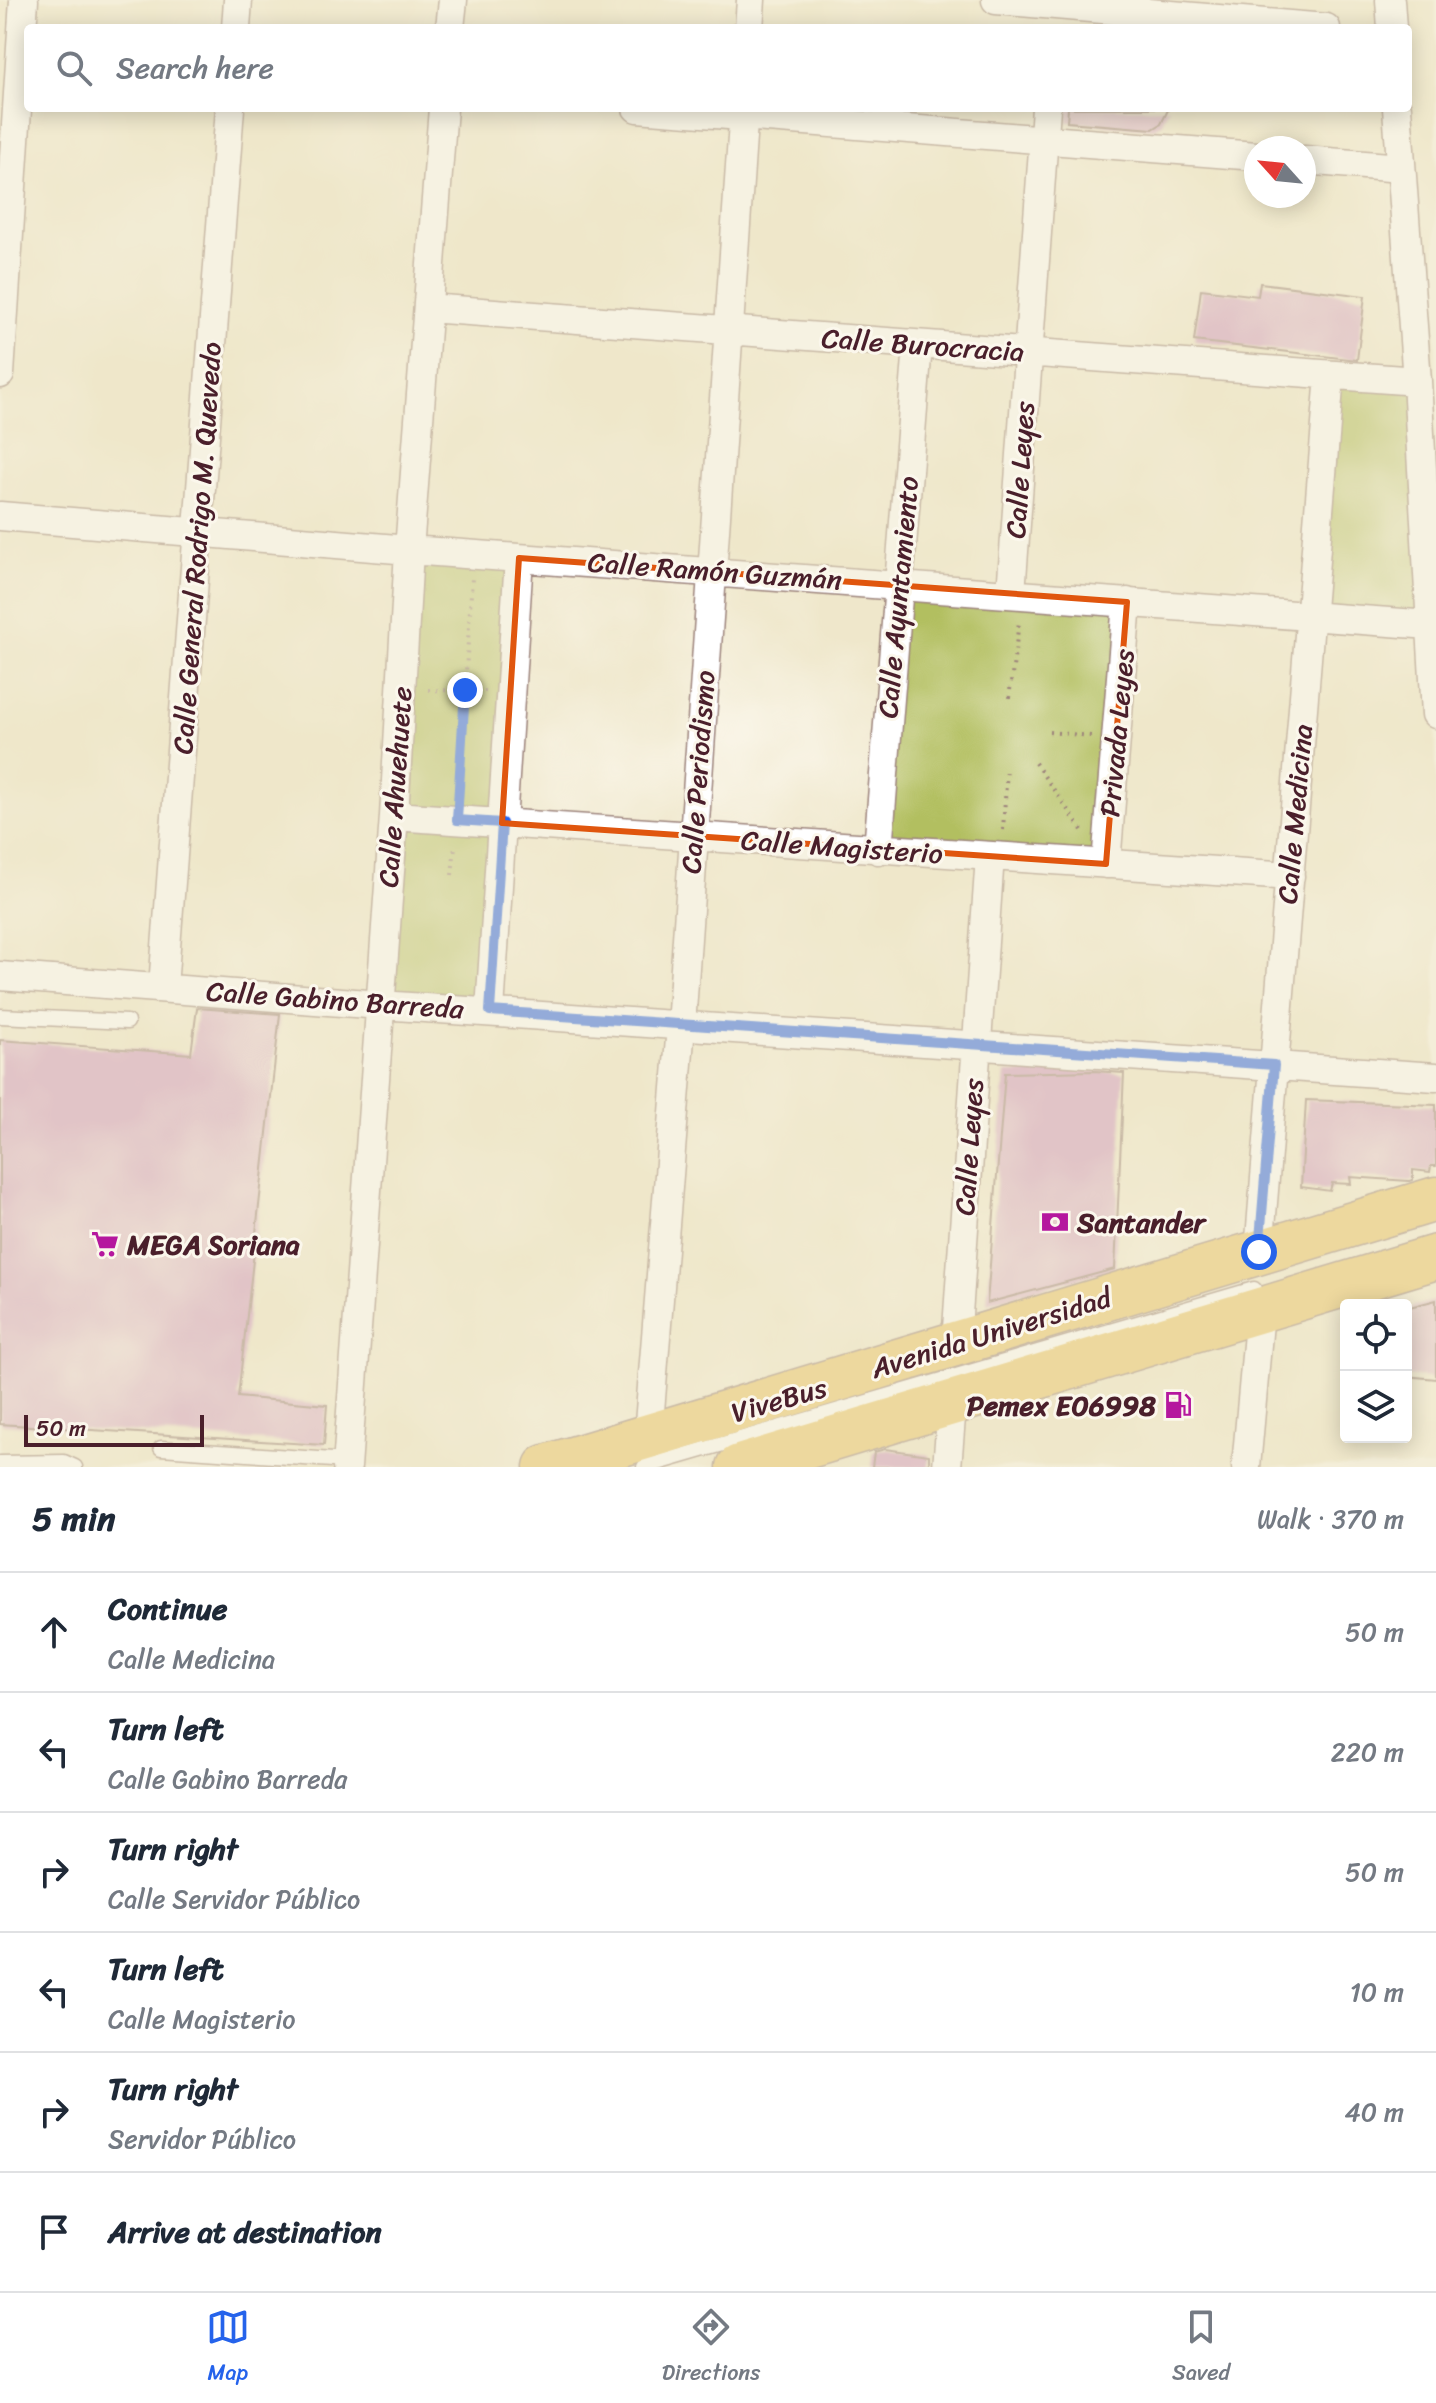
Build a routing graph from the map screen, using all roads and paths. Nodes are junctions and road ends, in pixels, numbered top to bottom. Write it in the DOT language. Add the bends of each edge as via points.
graph roads {
  1 [pos="24,0"];
  2 [pos="238,0"];
  3 [pos="453,0"];
  4 [pos="751,0"];
  5 [pos="996,0"];
  6 [pos="1390,0"];
  7 [pos="1134,6"];
  8 [pos="1052,16"];
  9 [pos="236,24"];
  10 [pos="450,24"];
  11 [pos="749,24"];
  12 [pos="1291,24"];
  13 [pos="1392,24"];
  14 [pos="15,61"];
  15 [pos="230,112"];
  16 [pos="443,112"];
  17 [pos="743,112"];
  18 [pos="1046,112"];
  19 [pos="1397,112"];
  20 [pos="1043,140"];
  21 [pos="1244,155"];
  22 [pos="1316,161"];
  23 [pos="1401,168"];
  24 [pos="428,308"];
  25 [pos="728,331"];
  26 [pos="918,345"];
  27 [pos="1028,353"];
  28 [pos="0,374"];
  29 [pos="1330,375"];
  30 [pos="1417,381"];
  31 [pos="0,516"];
  32 [pos="198,533"];
  33 [pos="409,550"];
  34 [pos="473,555"];
  35 [pos="519,558"];
  36 [pos="711,571"];
  37 [pos="899,584"];
  38 [pos="1017,593"];
  39 [pos="1127,602"];
  40 [pos="1310,616"];
  41 [pos="1430,625"];
  42 [pos="401,689"];
  43 [pos="465,690"];
  44 [pos="511,692"];
  45 [pos="1009,698"];
  46 [pos="1436,714"];
  47 [pos="1049,732"];
  48 [pos="1116,738"];
  49 [pos="1035,763"];
  50 [pos="1007,769"];
  51 [pos="394,816"];
  52 [pos="457,820"];
  53 [pos="502,823"];
  54 [pos="693,837"];
  55 [pos="878,850"];
  56 [pos="995,856"];
  57 [pos="1106,864"];
  58 [pos="1290,876"];
  59 [pos="0,976"];
  60 [pos="163,987"];
  61 [pos="381,1005"];
  62 [pos="490,1011"];
  63 [pos="0,1016"];
  64 [pos="127,1022"];
  65 [pos="681,1026"];
  66 [pos="976,1044"];
  67 [pos="1274,1065"];
  68 [pos="1436,1077"];
  69 [pos="1436,1199"];
  70 [pos="1436,1257"];
  71 [pos="1263,1283"];
  72 [pos="956,1343"];
  73 [pos="952,1405"];
  74 [pos="161,1448"];
  75 [pos="646,1452"];
  76 [pos="0,1463"];
  77 [pos="347,1464"];
  78 [pos="75,1467"];
  79 [pos="546,1467"];
  80 [pos="739,1467"];
  81 [pos="947,1467"];
  82 [pos="1246,1467"];
  1 -- 14 [label="street"];
  2 -- 9 [label="street"];
  3 -- 10 [label="street"];
  4 -- 11 [label="street"];
  5 -- 8 [label="street"];
  6 -- 13 [label="street"];
  7 -- 8 [label="street"];
  7 -- 12 [label="street"];
  14 -- 28 [label="street"];
  15 -- 32 [label="street, Calle General Rodrigo M. Quevedo"];
  16 -- 24 [label="street, Calle Ahuehuete"];
  17 -- 20 [label="street"];
  17 -- 25 [label="street, Calle Periodismo"];
  18 -- 20 [label="street, Calle Leyes"];
  19 -- 23 [label="street"];
  20 -- 21 [label="street"];
  20 -- 27 [label="street, Calle Leyes"];
  22 -- 23 [label="street"];
  23 -- 30 [label="street"];
  24 -- 25 [label="street, Calle Burocracia"];
  24 -- 33 [label="street, Calle Ahuehuete"];
  25 -- 26 [label="street, Calle Burocracia"];
  25 -- 36 [label="street, Calle Periodismo"];
  26 -- 27 [label="street, Calle Burocracia"];
  26 -- 37 [label="street, Calle Ayuntamiento"];
  27 -- 29 [label="street, Calle Burocracia"];
  27 -- 38 [label="street, Calle Leyes"];
  29 -- 30 [label="street, Calle Burocracia"];
  29 -- 40 [label="street, Calle Medicina"];
  30 -- 41 [label="street"];
  31 -- 32 [label="street, Calle Ramón Guzmán"];
  32 -- 33 [label="street, Calle Ramón Guzmán"];
  32 -- 60 [label="street, Calle General Rodrigo M. Quevedo"];
  33 -- 34 [label="street, Calle Ramón Guzmán"];
  33 -- 42 [label="street, Calle Ahuehuete"];
  34 -- 35 [label="street, Calle Ramón Guzmán"];
  34 -- 43 [label="path"];
  35 -- 36 [label="street, Calle Ramón Guzmán"];
  35 -- 44 [label="street"];
  36 -- 37 [label="street, Calle Ramón Guzmán"];
  36 -- 54 [label="street, Calle Periodismo"];
  37 -- 38 [label="street, Calle Ramón Guzmán"];
  37 -- 55 [label="street, Calle Ayuntamiento"];
  38 -- 39 [label="street, Calle Ramón Guzmán"];
  38 -- 45 [label="path"];
  39 -- 40 [label="street, Calle Ramón Guzmán"];
  39 -- 48 [label="street, Privada Leyes"];
  40 -- 41 [label="street, Calle Ramón Guzmán"];
  40 -- 58 [label="street, Calle Medicina"];
  41 -- 46 [label="street"];
  42 -- 43 [label="path"];
  42 -- 51 [label="street, Calle Ahuehuete"];
  43 -- 44 [label="path"];
  43 -- 52 [label="path"];
  44 -- 53 [label="street"];
  47 -- 48 [label="path"];
  48 -- 57 [label="street, Privada Leyes"];
  49 -- 57 [label="path"];
  50 -- 56 [label="path"];
  51 -- 52 [label="street, Calle Magisterio"];
  51 -- 61 [label="street, Calle Ahuehuete"];
  52 -- 53 [label="street, Calle Magisterio"];
  53 -- 54 [label="street, Calle Magisterio"];
  53 -- 62 [label="street"];
  54 -- 55 [label="street, Calle Magisterio"];
  54 -- 65 [label="street, Calle Periodismo"];
  55 -- 56 [label="street, Calle Magisterio"];
  56 -- 57 [label="street, Calle Magisterio"];
  56 -- 66 [label="street, Calle Leyes"];
  57 -- 58 [label="street, Calle Magisterio"];
  58 -- 67 [label="street, Calle Medicina"];
  59 -- 60 [label="street, Calle Gabino Barreda"];
  60 -- 61 [label="street, Calle Gabino Barreda"];
  61 -- 62 [label="street, Calle Gabino Barreda"];
  61 -- 77 [label="street, Calle Ahuehuete"];
  62 -- 65 [label="street, Calle Gabino Barreda"];
  63 -- 64 [label="lane"];
  65 -- 66 [label="street, Calle Gabino Barreda"];
  65 -- 75 [label="street, Calle Periodismo"];
  66 -- 67 [label="street, Calle Gabino Barreda"];
  66 -- 72 [label="street, Calle Leyes"];
  67 -- 68 [label="street, Calle Gabino Barreda"];
  67 -- 71 [label="street, Calle Medicina"];
  69 -- 71 [label="main road, Avenida Universidad"];
  70 -- 71 [label="main road, Avenida Universidad"];
  71 -- 72 [label="main road, Avenida Universidad"];
  71 -- 73 [label="main road, Avenida Universidad"];
  71 -- 75 [label="lane, ViveBus"];
  71 -- 82 [label="street, Calle Medicina"];
  72 -- 75 [label="main road, Avenida Universidad"];
  73 -- 80 [label="main road, Avenida Universidad"];
  73 -- 81 [label="street"];
  74 -- 77 [label="lane"];
  75 -- 79 [label="main road, Avenida Universidad"];
  76 -- 78 [label="lane" via="64,1462"];
}
